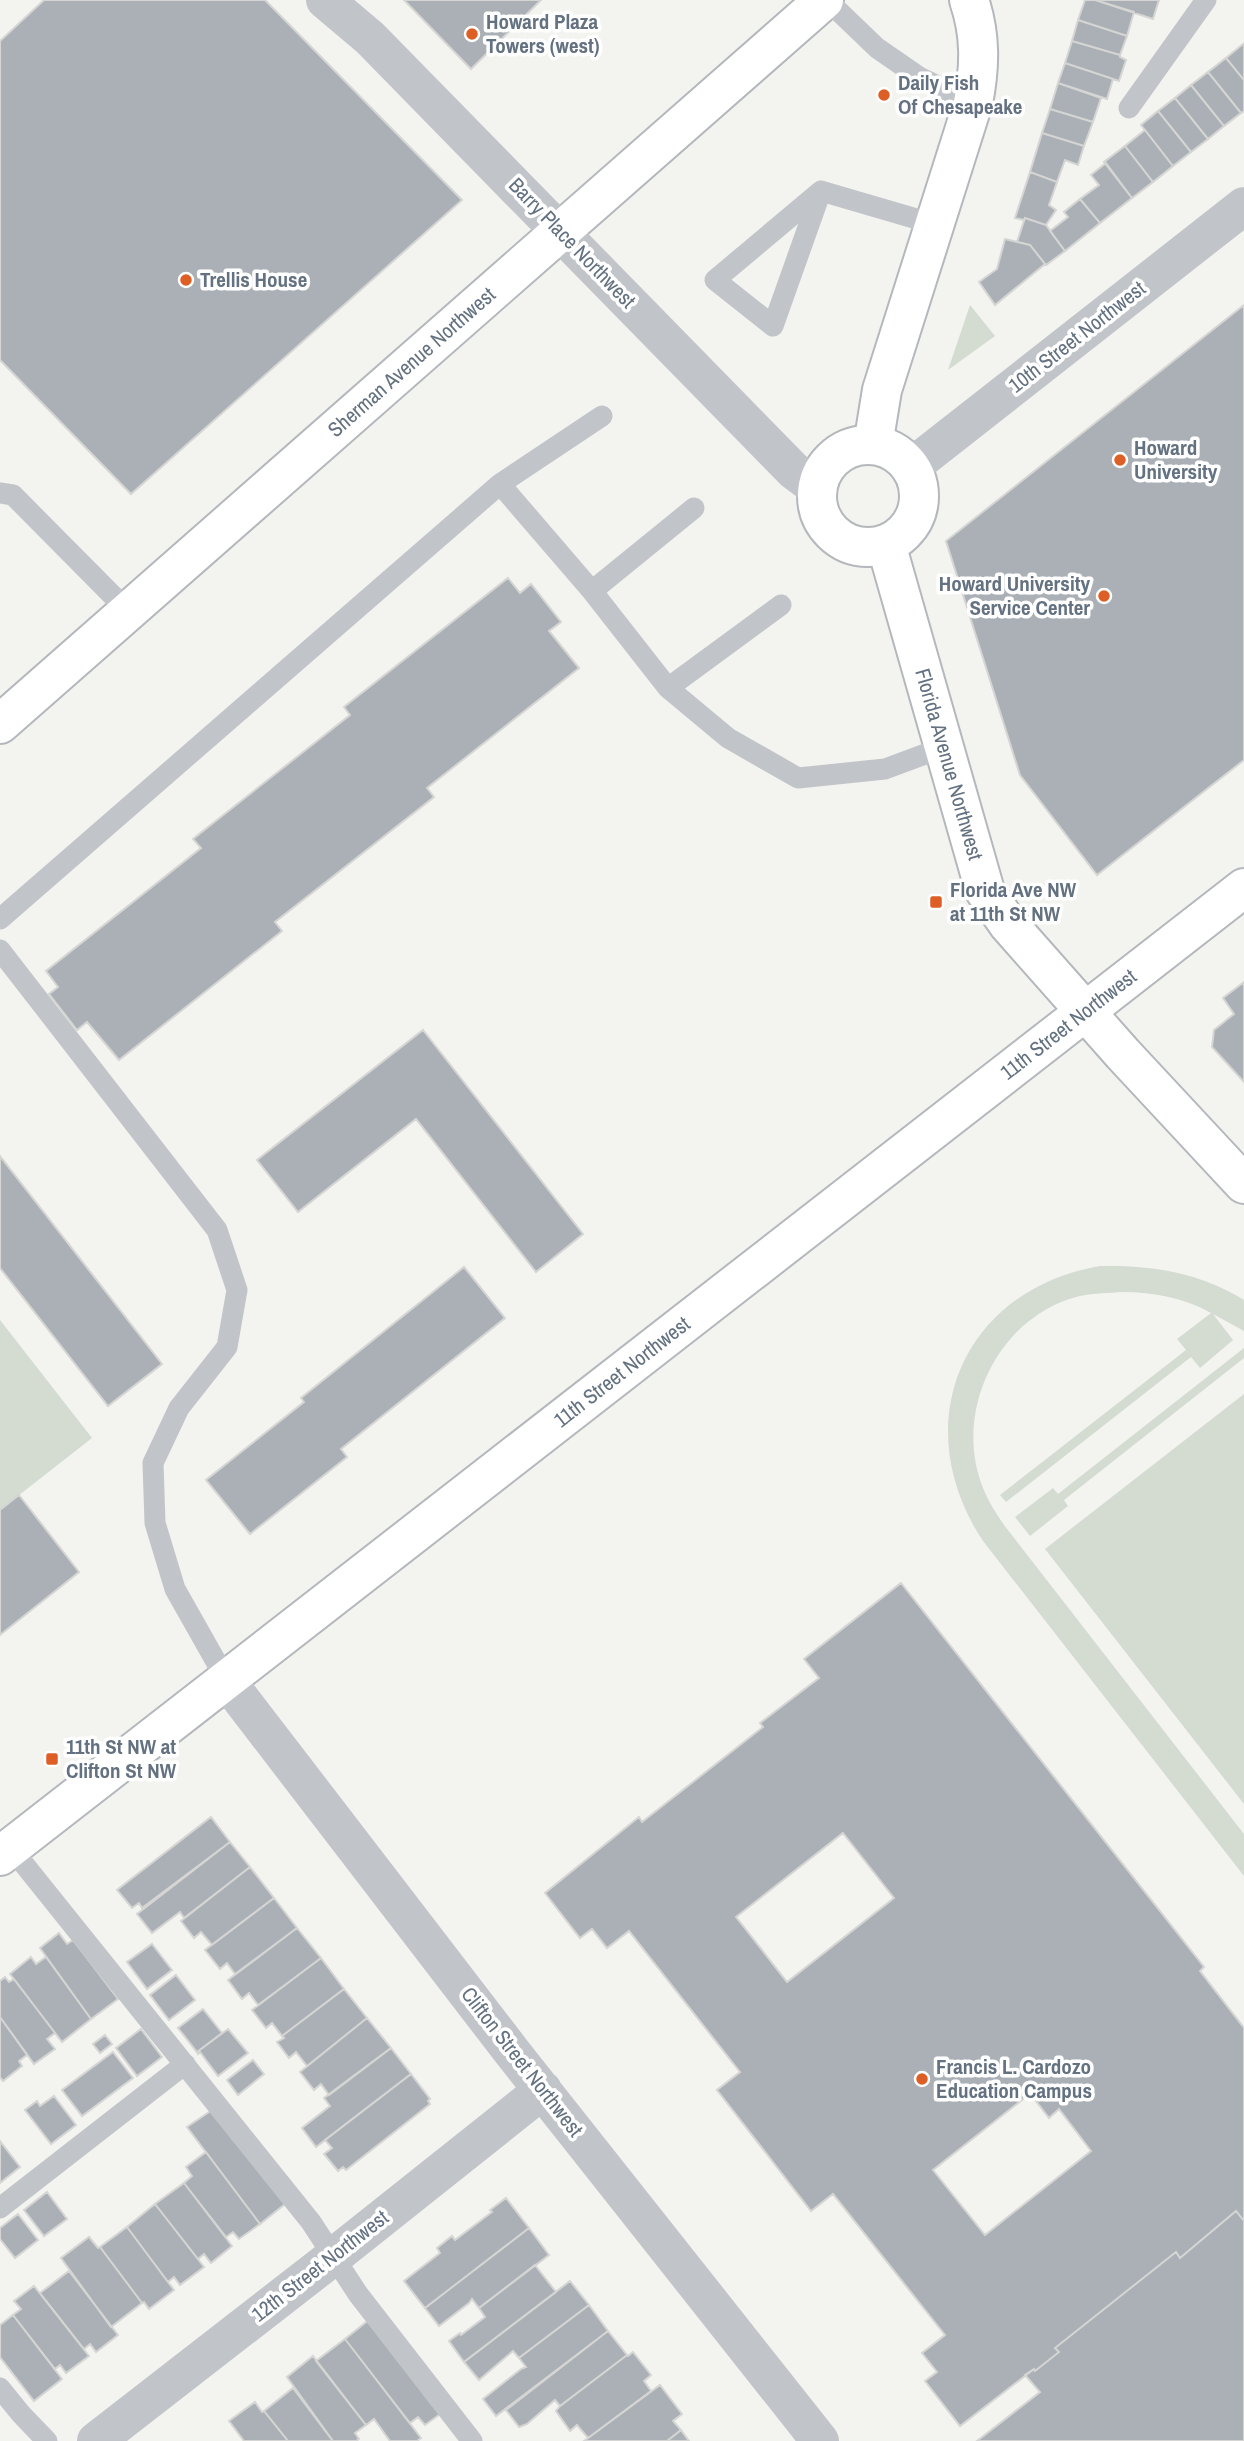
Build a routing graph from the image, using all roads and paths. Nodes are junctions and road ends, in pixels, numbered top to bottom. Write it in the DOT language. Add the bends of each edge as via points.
graph roads {
  1 [pos="325,0"];
  2 [pos="826,0"];
  3 [pos="969,0"];
  4 [pos="1206,0"];
  5 [pos="973,103"];
  6 [pos="1129,108"];
  7 [pos="821,191"];
  8 [pos="1244,206"];
  9 [pos="934,224"];
  10 [pos="561,232"];
  11 [pos="602,416"];
  12 [pos="873,445"];
  13 [pos="910,468"];
  14 [pos="500,484"];
  15 [pos="817,488"];
  16 [pos="0,493"];
  17 [pos="694,508"];
  18 [pos="886,544"];
  19 [pos="592,591"];
  20 [pos="781,605"];
  21 [pos="128,611"];
  22 [pos="668,688"];
  23 [pos="0,724"];
  24 [pos="944,747"];
  25 [pos="1244,888"];
  26 [pos="0,919"];
  27 [pos="0,950"];
  28 [pos="1085,1012"];
  29 [pos="1244,1184"];
  30 [pos="227,1681"];
  31 [pos="6,1852"];
  32 [pos="185,2064"];
  33 [pos="542,2090"];
  34 [pos="0,2208"];
  35 [pos="333,2257"];
  36 [pos="0,2388"];
  37 [pos="47,2441"];
  38 [pos="96,2441"];
  39 [pos="472,2441"];
  40 [pos="820,2441"];
  1 -- 10 [label="street, Barry Place Northwest" via="370,38"];
  2 -- 5 [label="lane" via="877,48 919,77"];
  2 -- 10 [label="main road, Sherman Avenue Northwest"];
  3 -- 5 [label="main road" via="979,61"];
  4 -- 6 [label="lane"];
  5 -- 9 [label="main road"];
  7 -- 7 [label="lane" via="715,280 773,326 795,265"];
  7 -- 9 [label="lane"];
  8 -- 13 [label="street, 10th Street Northwest"];
  9 -- 12 [label="main road" via="882,390"];
  10 -- 15 [label="street, Barry Place Northwest" via="794,471"];
  10 -- 21 [label="main road, Sherman Avenue Northwest"];
  11 -- 14 [label="lane"];
  12 -- 13 [label="main road" via="894,453"];
  12 -- 15 [label="main road" via="843,451 831,461"];
  13 -- 18 [label="main road" via="917,482 916,512 910,526"];
  14 -- 19 [label="lane"];
  14 -- 26 [label="lane"];
  15 -- 18 [label="main road" via="817,503 830,531 856,546"];
  16 -- 21 [label="lane" via="13,495"];
  17 -- 19 [label="lane"];
  18 -- 24 [label="main road, Florida Avenue Northwest"];
  19 -- 22 [label="lane"];
  20 -- 22 [label="lane"];
  21 -- 23 [label="main road, Sherman Avenue Northwest"];
  22 -- 24 [label="lane" via="728,738 798,778 884,769"];
  24 -- 28 [label="main road, Florida Avenue Northwest" via="985,891"];
  25 -- 28 [label="main road, 11th Street Northwest"];
  27 -- 30 [label="lane" via="217,1230 237,1290 227,1347 179,1408 153,1463 155,1523 175,1589"];
  28 -- 29 [label="main road, Florida Avenue Northwest"];
  28 -- 30 [label="main road, 11th Street Northwest"];
  30 -- 31 [label="main road, 11th Street Northwest"];
  30 -- 33 [label="street, Clifton Street Northwest"];
  31 -- 32 [label="lane"];
  32 -- 34 [label="lane"];
  32 -- 35 [label="lane"];
  33 -- 35 [label="street, 12th Street Northwest"];
  33 -- 40 [label="street, Clifton Street Northwest"];
  35 -- 38 [label="street, 12th Street Northwest"];
  35 -- 39 [label="lane"];
  36 -- 37 [label="lane"];
}
